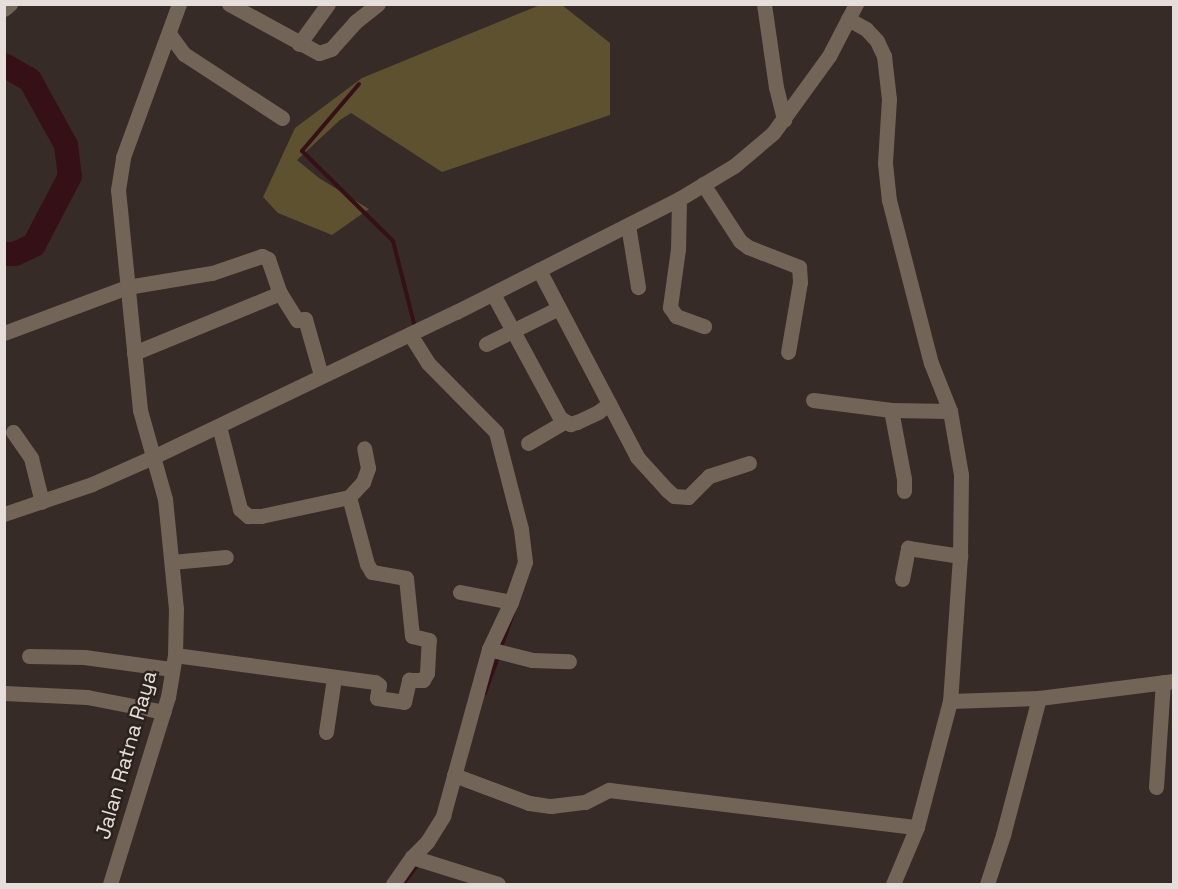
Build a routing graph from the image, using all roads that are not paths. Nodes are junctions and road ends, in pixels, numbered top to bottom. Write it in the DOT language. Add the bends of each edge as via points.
graph roads {
  1 [pos="10,4"];
  2 [pos="179,4"];
  3 [pos="229,4"];
  4 [pos="328,4"];
  5 [pos="378,4"];
  6 [pos="764,4"];
  7 [pos="856,4"];
  8 [pos="4,9"];
  9 [pos="849,19"];
  10 [pos="170,34"];
  11 [pos="299,44"];
  12 [pos="282,118"];
  13 [pos="784,120"];
  14 [pos="703,184"];
  15 [pos="679,199"];
  16 [pos="628,225"];
  17 [pos="539,270"];
  18 [pos="638,286"];
  19 [pos="127,287"];
  20 [pos="280,293"];
  21 [pos="493,294"];
  22 [pos="559,308"];
  23 [pos="704,326"];
  24 [pos="418,331"];
  25 [pos="515,331"];
  26 [pos="4,333"];
  27 [pos="486,344"];
  28 [pos="788,352"];
  29 [pos="134,353"];
  30 [pos="321,375"];
  31 [pos="813,400"];
  32 [pos="609,404"];
  33 [pos="891,410"];
  34 [pos="950,411"];
  35 [pos="564,422"];
  36 [pos="219,426"];
  37 [pos="13,432"];
  38 [pos="528,443"];
  39 [pos="364,448"];
  40 [pos="153,457"];
  41 [pos="749,463"];
  42 [pos="904,491"];
  43 [pos="349,497"];
  44 [pos="42,502"];
  45 [pos="4,514"];
  46 [pos="960,556"];
  47 [pos="226,557"];
  48 [pos="172,562"];
  49 [pos="902,579"];
  50 [pos="460,592"];
  51 [pos="511,602"];
  52 [pos="494,650"];
  53 [pos="28,656"];
  54 [pos="569,661"];
  55 [pos="174,662"];
  56 [pos="334,678"];
  57 [pos="1168,682"];
  58 [pos="4,693"];
  59 [pos="1040,698"];
  60 [pos="950,701"];
  61 [pos="164,712"];
  62 [pos="326,732"];
  63 [pos="457,776"];
  64 [pos="1156,787"];
  65 [pos="917,826"];
  66 [pos="420,861"];
  67 [pos="110,885"];
  68 [pos="393,885"];
  69 [pos="498,885"];
  70 [pos="893,885"];
  71 [pos="987,885"];
  1 -- 8 [label="street"];
  2 -- 10 [label="street, Jalan Ratna Raya"];
  3 -- 11 [label="street"];
  4 -- 11 [label="street"];
  5 -- 11 [label="street" via="325,52 314,52"];
  6 -- 13 [label="street"];
  7 -- 9 [label="street"];
  9 -- 13 [label="street" via="829,56"];
  9 -- 34 [label="street" via="866,29 884,56 889,99 885,163 889,200 931,363"];
  10 -- 12 [label="street" via="184,54"];
  10 -- 19 [label="street, Jalan Ratna Raya" via="123,157 118,190"];
  13 -- 14 [label="street" via="734,166"];
  14 -- 15 [label="street"];
  14 -- 28 [label="street" via="740,241 799,267"];
  15 -- 16 [label="street"];
  15 -- 23 [label="street" via="678,249 670,307 676,316"];
  16 -- 17 [label="street"];
  16 -- 18 [label="street"];
  17 -- 21 [label="street"];
  17 -- 22 [label="street"];
  19 -- 20 [label="street" via="212,273 262,256 268,259"];
  19 -- 26 [label="street"];
  19 -- 29 [label="street, Jalan Ratna Raya"];
  20 -- 29 [label="street"];
  20 -- 30 [label="street" via="297,320 305,319"];
  21 -- 24 [label="street"];
  21 -- 25 [label="street"];
  22 -- 25 [label="street"];
  22 -- 32 [label="street"];
  24 -- 30 [label="street"];
  24 -- 51 [label="street" via="428,363 491,426 499,440 525,550 522,574"];
  25 -- 27 [label="street"];
  25 -- 35 [label="street"];
  29 -- 40 [label="street, Jalan Ratna Raya" via="140,410"];
  30 -- 36 [label="street"];
  31 -- 33 [label="street"];
  32 -- 35 [label="street" via="588,418"];
  32 -- 41 [label="street" via="643,465 674,496 688,496 709,476"];
  33 -- 34 [label="street"];
  33 -- 42 [label="street"];
  34 -- 46 [label="street" via="961,467"];
  35 -- 38 [label="street"];
  36 -- 40 [label="street"];
  36 -- 43 [label="street" via="240,509 248,516"];
  37 -- 44 [label="street" via="28,451"];
  39 -- 43 [label="street" via="368,468 359,489"];
  40 -- 44 [label="street"];
  40 -- 48 [label="street, Jalan Ratna Raya" via="165,499"];
  43 -- 56 [label="street" via="372,572 406,578 412,636 429,640 427,673 423,680 409,680 404,702 377,698 379,685 375,682"];
  44 -- 45 [label="street"];
  46 -- 49 [label="street" via="908,548"];
  46 -- 60 [label="street"];
  47 -- 48 [label="street"];
  48 -- 55 [label="street, Jalan Ratna Raya" via="176,609"];
  50 -- 51 [label="street"];
  51 -- 52 [label="street"];
  52 -- 54 [label="street" via="532,660"];
  52 -- 63 [label="street"];
  53 -- 55 [label="street"];
  55 -- 56 [label="street"];
  55 -- 61 [label="street, Jalan Ratna Raya"];
  56 -- 62 [label="street"];
  57 -- 59 [label="street"];
  57 -- 64 [label="street"];
  58 -- 61 [label="street" via="87,697"];
  59 -- 60 [label="street"];
  59 -- 71 [label="street"];
  60 -- 65 [label="street"];
  61 -- 67 [label="street, Jalan Ratna Raya"];
  63 -- 65 [label="street" via="529,803 551,806 585,802 609,790"];
  63 -- 66 [label="street"];
  65 -- 70 [label="street"];
  66 -- 68 [label="street"];
  66 -- 69 [label="street"];
}
